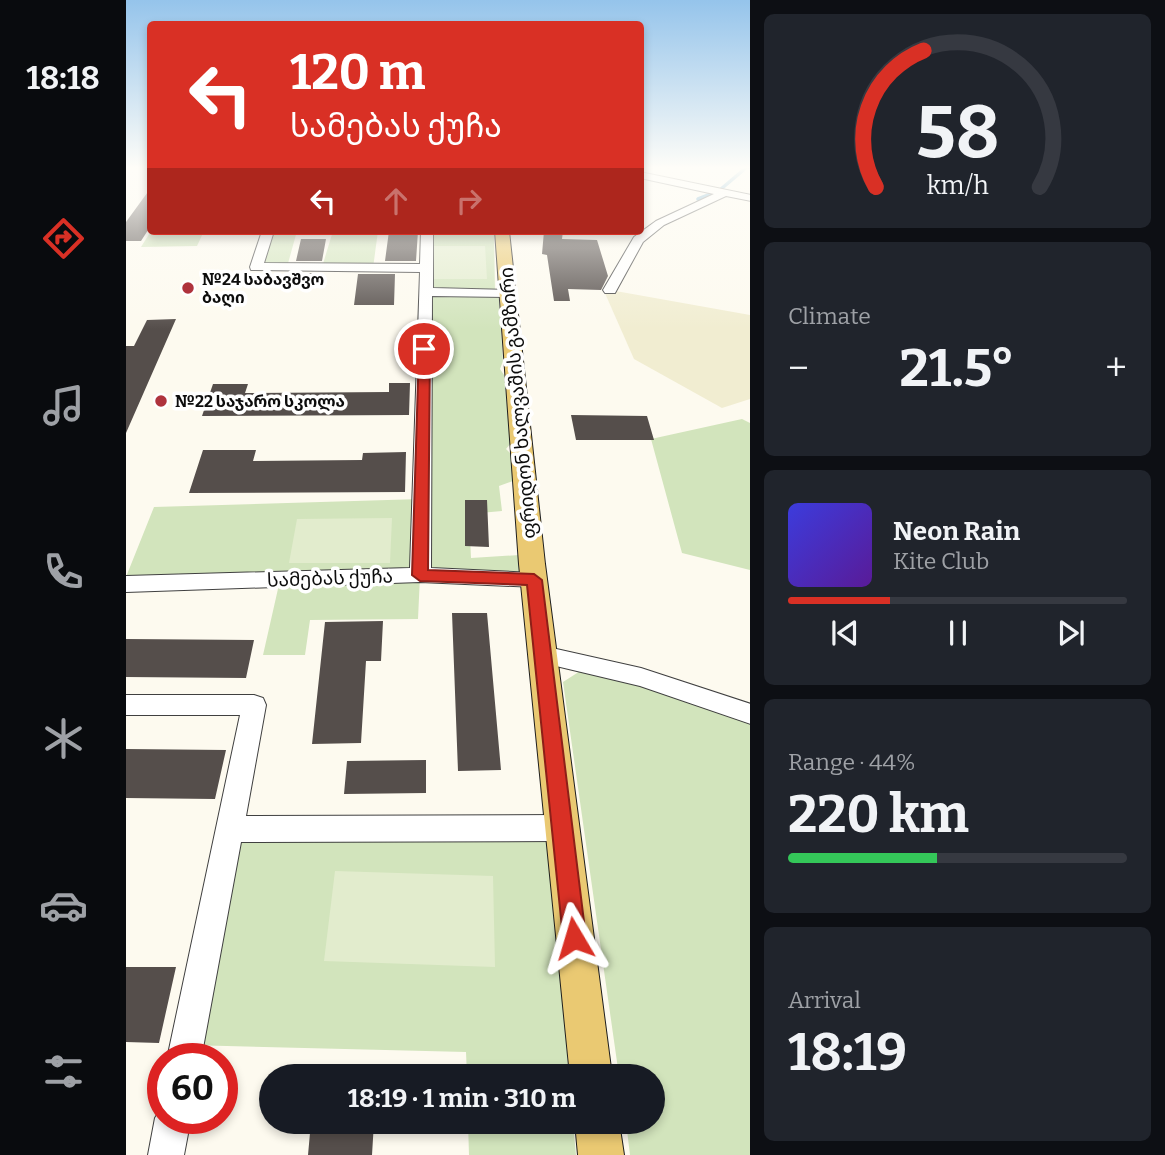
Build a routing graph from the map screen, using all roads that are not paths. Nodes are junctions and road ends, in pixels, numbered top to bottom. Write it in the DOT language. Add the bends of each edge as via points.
graph roads {
  1 [pos="664,221"];
  2 [pos="267,235"];
  3 [pos="427,235"];
  4 [pos="502,235"];
  5 [pos="426,268"];
  6 [pos="610,290"];
  7 [pos="425,292"];
  8 [pos="507,293"];
  9 [pos="420,575"];
  10 [pos="534,580"];
  11 [pos="126,584"];
  12 [pos="543,655"];
  13 [pos="126,705"];
  14 [pos="750,714"];
  15 [pos="561,828"];
  16 [pos="229,829"];
  17 [pos="187,1043"];
  18 [pos="590,1064"];
  19 [pos="170,1134"];
  20 [pos="598,1134"];
  21 [pos="166,1155"];
  22 [pos="601,1155"];
  1 -- 6 [label="street" via="638,240"];
  2 -- 5 [label="street" via="256,267"];
  3 -- 5 [label="street"];
  4 -- 8 [label="main road, ფრიდონ ხალვაშის გამზირი"];
  5 -- 7 [label="street"];
  7 -- 8 [label="street"];
  7 -- 9 [label="street"];
  8 -- 10 [label="main road, ფრიდონ ხალვაშის გამზირი"];
  9 -- 10 [label="street, სამებას ქუჩა"];
  9 -- 11 [label="street, სამებას ქუჩა"];
  10 -- 12 [label="main road, ფრიდონ ხალვაშის გამზირი"];
  12 -- 14 [label="street" via="641,677"];
  12 -- 15 [label="main road, ფრიდონ ხალვაშის გამზირი"];
  13 -- 16 [label="street" via="254,705"];
  15 -- 16 [label="street"];
  15 -- 18 [label="main road, ფრიდონ ხალვაშის გამზირი"];
  16 -- 17 [label="street"];
  19 -- 21 [label="street"];
  20 -- 22 [label="main road"];
}
